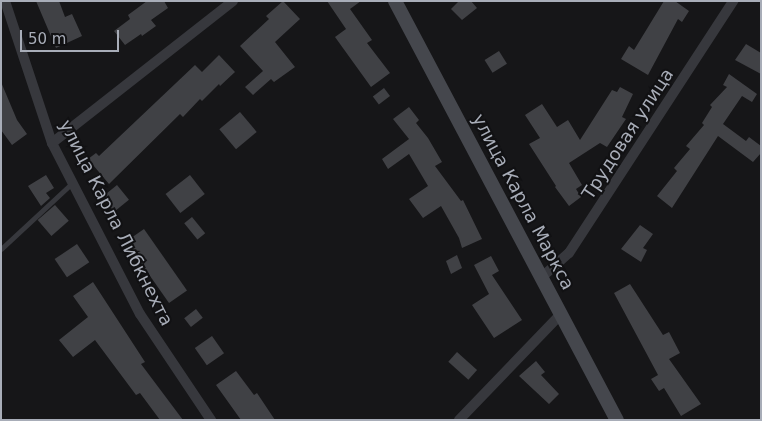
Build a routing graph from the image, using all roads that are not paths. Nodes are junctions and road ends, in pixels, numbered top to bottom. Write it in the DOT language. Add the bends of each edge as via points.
graph roads {
  1 [pos="5,1"];
  2 [pos="233,1"];
  3 [pos="395,1"];
  4 [pos="733,1"];
  5 [pos="52,143"];
  6 [pos="73,183"];
  7 [pos="1,249"];
  8 [pos="542,278"];
  9 [pos="561,314"];
  10 [pos="211,420"];
  11 [pos="459,420"];
  12 [pos="617,420"];
  1 -- 5 [label="street, улица Карла Либкнехта"];
  2 -- 5 [label="street"];
  3 -- 8 [label="main road, улица Карла Маркса"];
  4 -- 8 [label="street, Трудовая улица" via="570,253"];
  5 -- 6 [label="street, улица Карла Либкнехта"];
  6 -- 7 [label="lane"];
  6 -- 10 [label="street, улица Карла Либкнехта" via="140,314"];
  8 -- 9 [label="main road, улица Карла Маркса"];
  9 -- 11 [label="street"];
  9 -- 12 [label="main road, улица Карла Маркса"];
}
